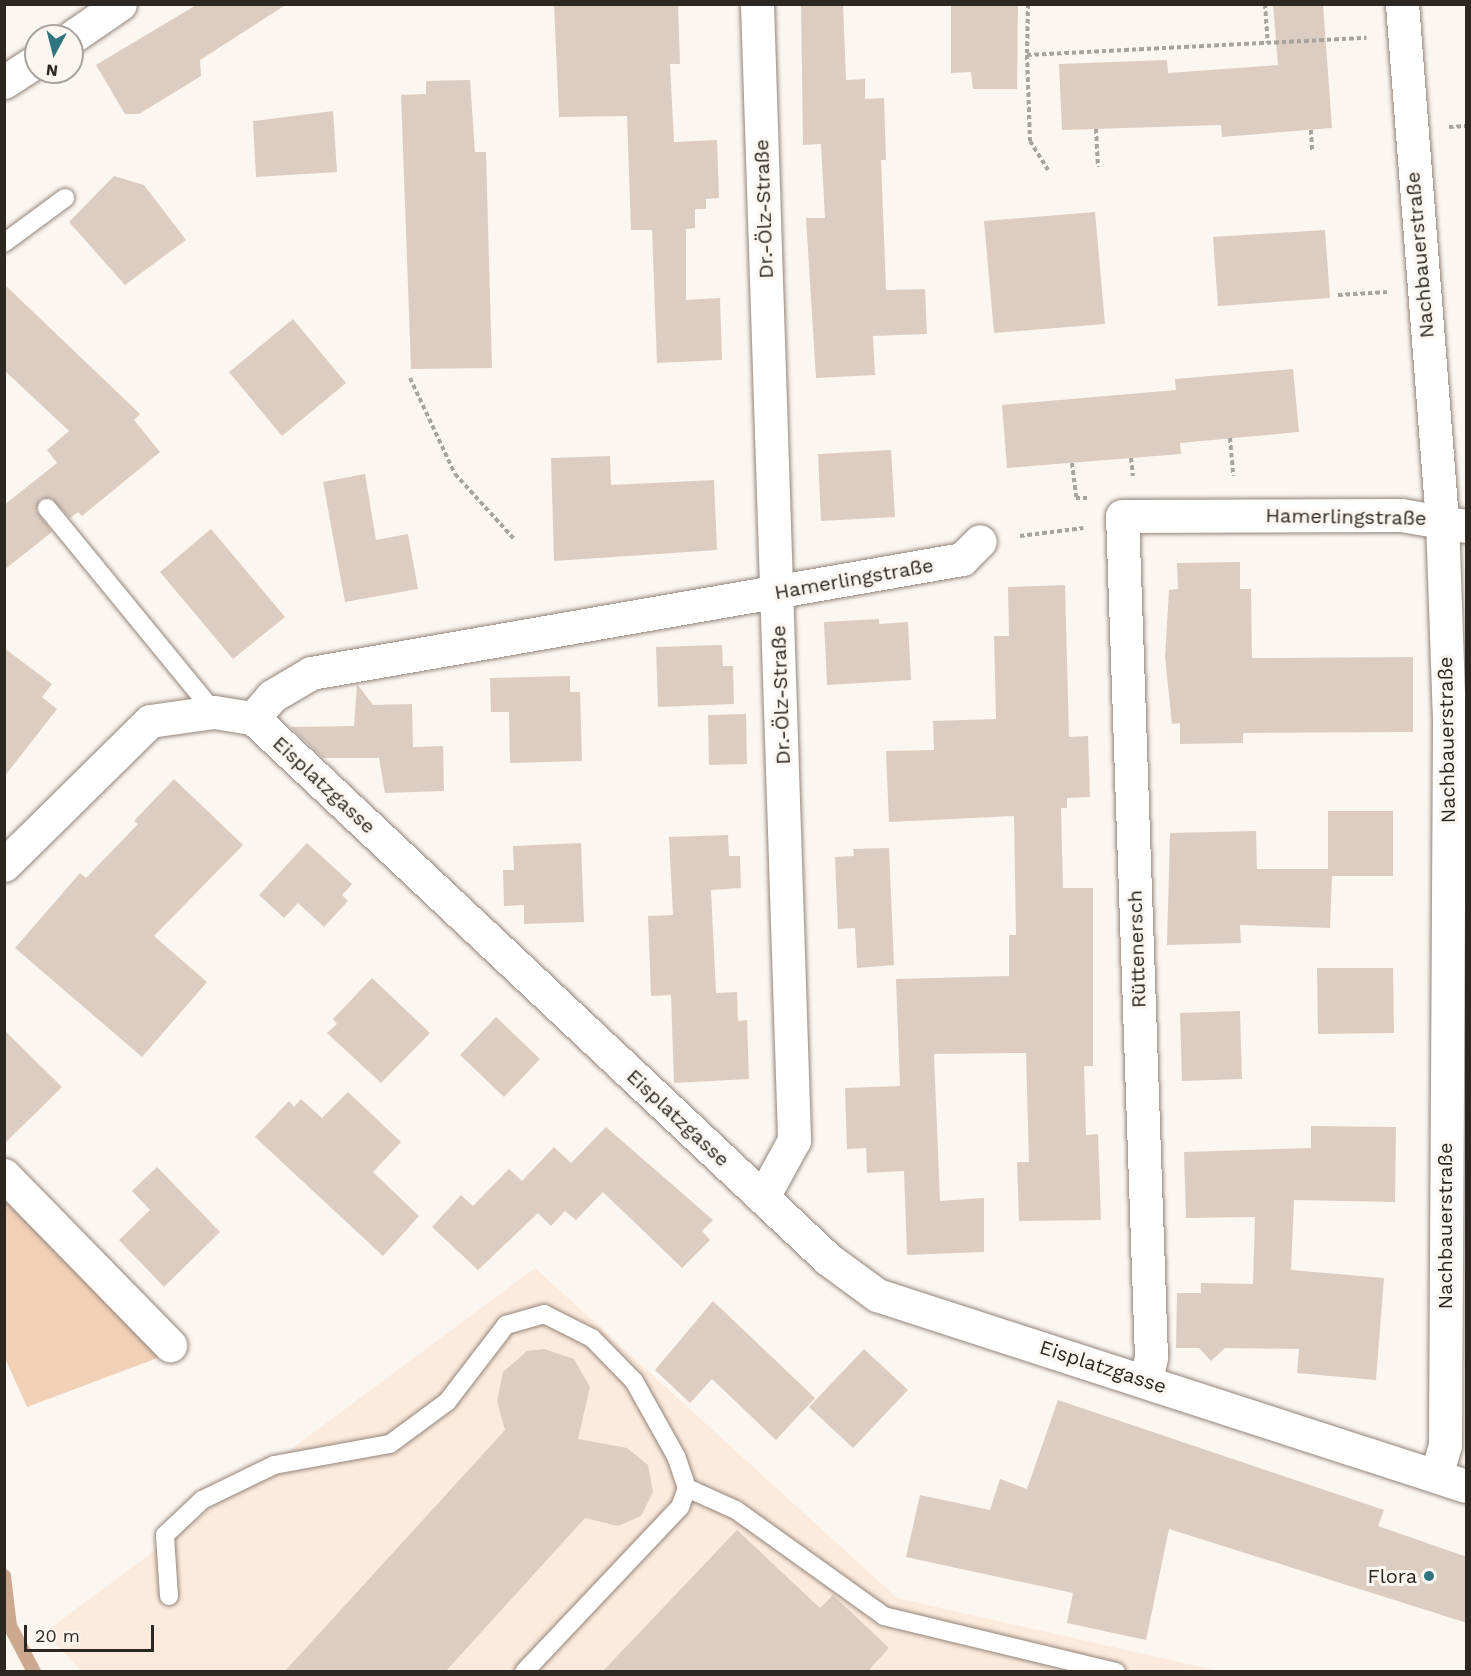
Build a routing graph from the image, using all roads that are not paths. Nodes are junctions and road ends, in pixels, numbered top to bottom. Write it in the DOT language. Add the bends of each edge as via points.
graph roads {
  1 [pos="757,4"];
  2 [pos="120,5"];
  3 [pos="1403,20"];
  4 [pos="84,29"];
  5 [pos="24,69"];
  6 [pos="4,82"];
  7 [pos="65,198"];
  8 [pos="4,243"];
  9 [pos="47,508"];
  10 [pos="1122,516"];
  11 [pos="1454,523"];
  12 [pos="980,541"];
  13 [pos="778,594"];
  14 [pos="214,712"];
  15 [pos="253,718"];
  16 [pos="4,865"];
  17 [pos="4,1175"];
  18 [pos="763,1197"];
  19 [pos="1456,1240"];
  20 [pos="170,1345"];
  21 [pos="1146,1381"];
  22 [pos="1451,1481"];
  23 [pos="687,1488"];
  24 [pos="169,1596"];
  25 [pos="524,1671"];
  26 [pos="1116,1671"];
  1 -- 13 [label="street, Dr.-Ölz-Straße"];
  2 -- 4 [label="street"];
  3 -- 11 [label="street, Nachbauerstraße" via="1423,290"];
  5 -- 6 [label="street"];
  7 -- 8 [label="lane"];
  9 -- 14 [label="lane"];
  10 -- 11 [label="street, Hamerlingstraße" via="1401,515"];
  10 -- 21 [label="street, Rüttenersch" via="1150,1345"];
  11 -- 19 [label="street, Nachbauerstraße" via="1449,723"];
  12 -- 13 [label="street, Hamerlingstraße" via="963,559"];
  13 -- 15 [label="street, Hamerlingstraße" via="311,673 272,696"];
  13 -- 18 [label="street, Dr.-Ölz-Straße" via="794,1140"];
  14 -- 15 [label="street"];
  14 -- 16 [label="street" via="150,721"];
  15 -- 18 [label="street, Eisplatzgasse"];
  17 -- 20 [label="street"];
  18 -- 21 [label="street, Eisplatzgasse" via="838,1268 877,1294"];
  19 -- 22 [label="street, Nachbauerstraße" via="1445,1445"];
  21 -- 22 [label="street, Eisplatzgasse"];
  23 -- 24 [label="lane" via="676,1456 634,1381 592,1338 544,1314 506,1325 447,1402 390,1444 274,1465 202,1500 165,1535"];
  23 -- 25 [label="lane" via="680,1506"];
  23 -- 26 [label="lane" via="736,1510 884,1616"];
}
